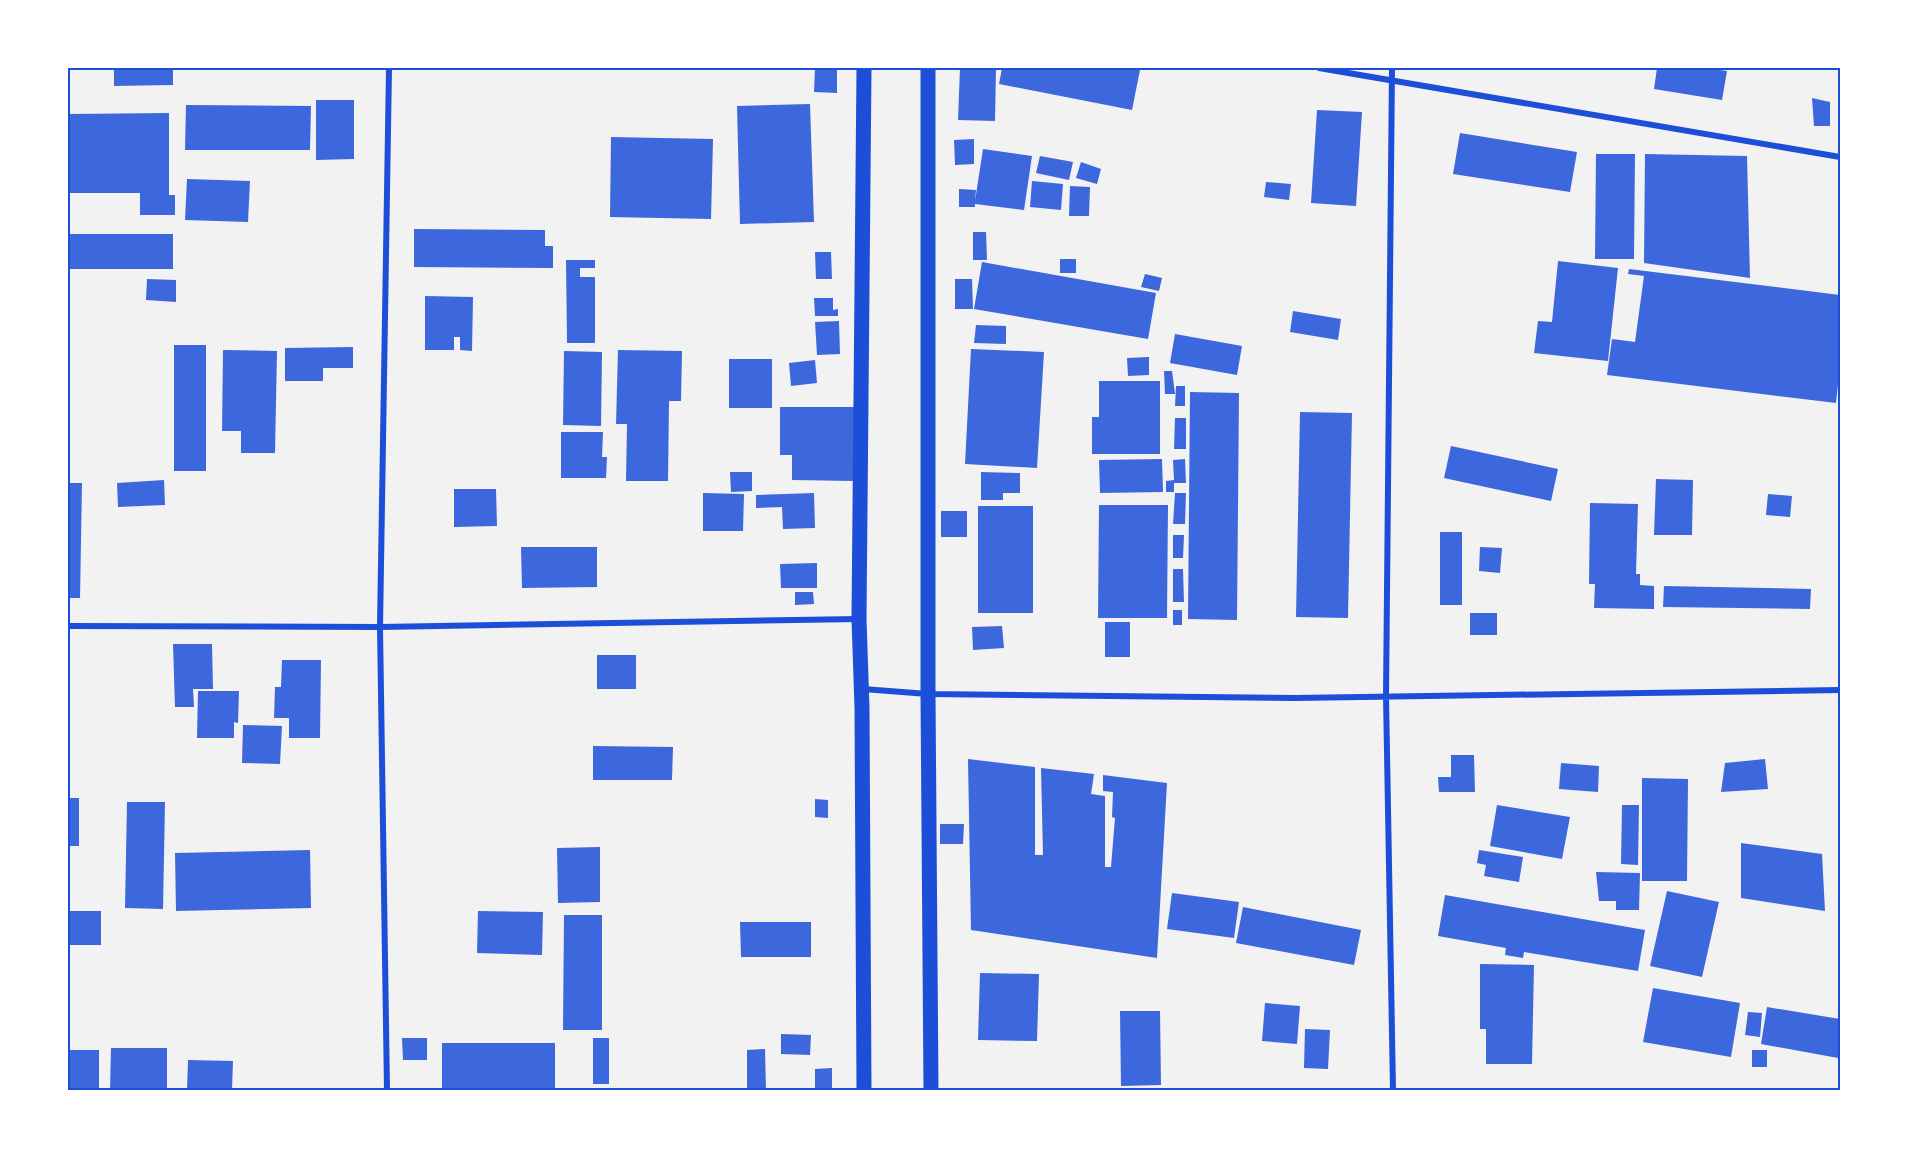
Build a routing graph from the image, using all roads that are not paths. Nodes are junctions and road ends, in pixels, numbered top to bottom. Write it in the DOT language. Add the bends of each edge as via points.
graph roads {
  1 [pos="389,68"];
  2 [pos="864,68"];
  3 [pos="928,68"];
  4 [pos="1319,68"];
  5 [pos="1392,68"];
  6 [pos="1391,81"];
  7 [pos="1840,157"];
  8 [pos="859,619"];
  9 [pos="68,626"];
  10 [pos="380,627"];
  11 [pos="860,689"];
  12 [pos="1840,690"];
  13 [pos="928,694"];
  14 [pos="1386,696"];
  15 [pos="387,1090"];
  16 [pos="864,1090"];
  17 [pos="931,1090"];
  18 [pos="1393,1090"];
  1 -- 10 [label="street"];
  2 -- 8 [label="main road"];
  3 -- 13 [label="main road"];
  4 -- 6 [label="street"];
  5 -- 6 [label="street"];
  6 -- 7 [label="street"];
  6 -- 14 [label="street"];
  8 -- 10 [label="street"];
  8 -- 11 [label="main road"];
  9 -- 10 [label="street"];
  10 -- 15 [label="street"];
  11 -- 13 [label="street"];
  11 -- 16 [label="main road"];
  12 -- 14 [label="street"];
  13 -- 14 [label="street"];
  13 -- 17 [label="main road"];
  14 -- 18 [label="street"];
}
